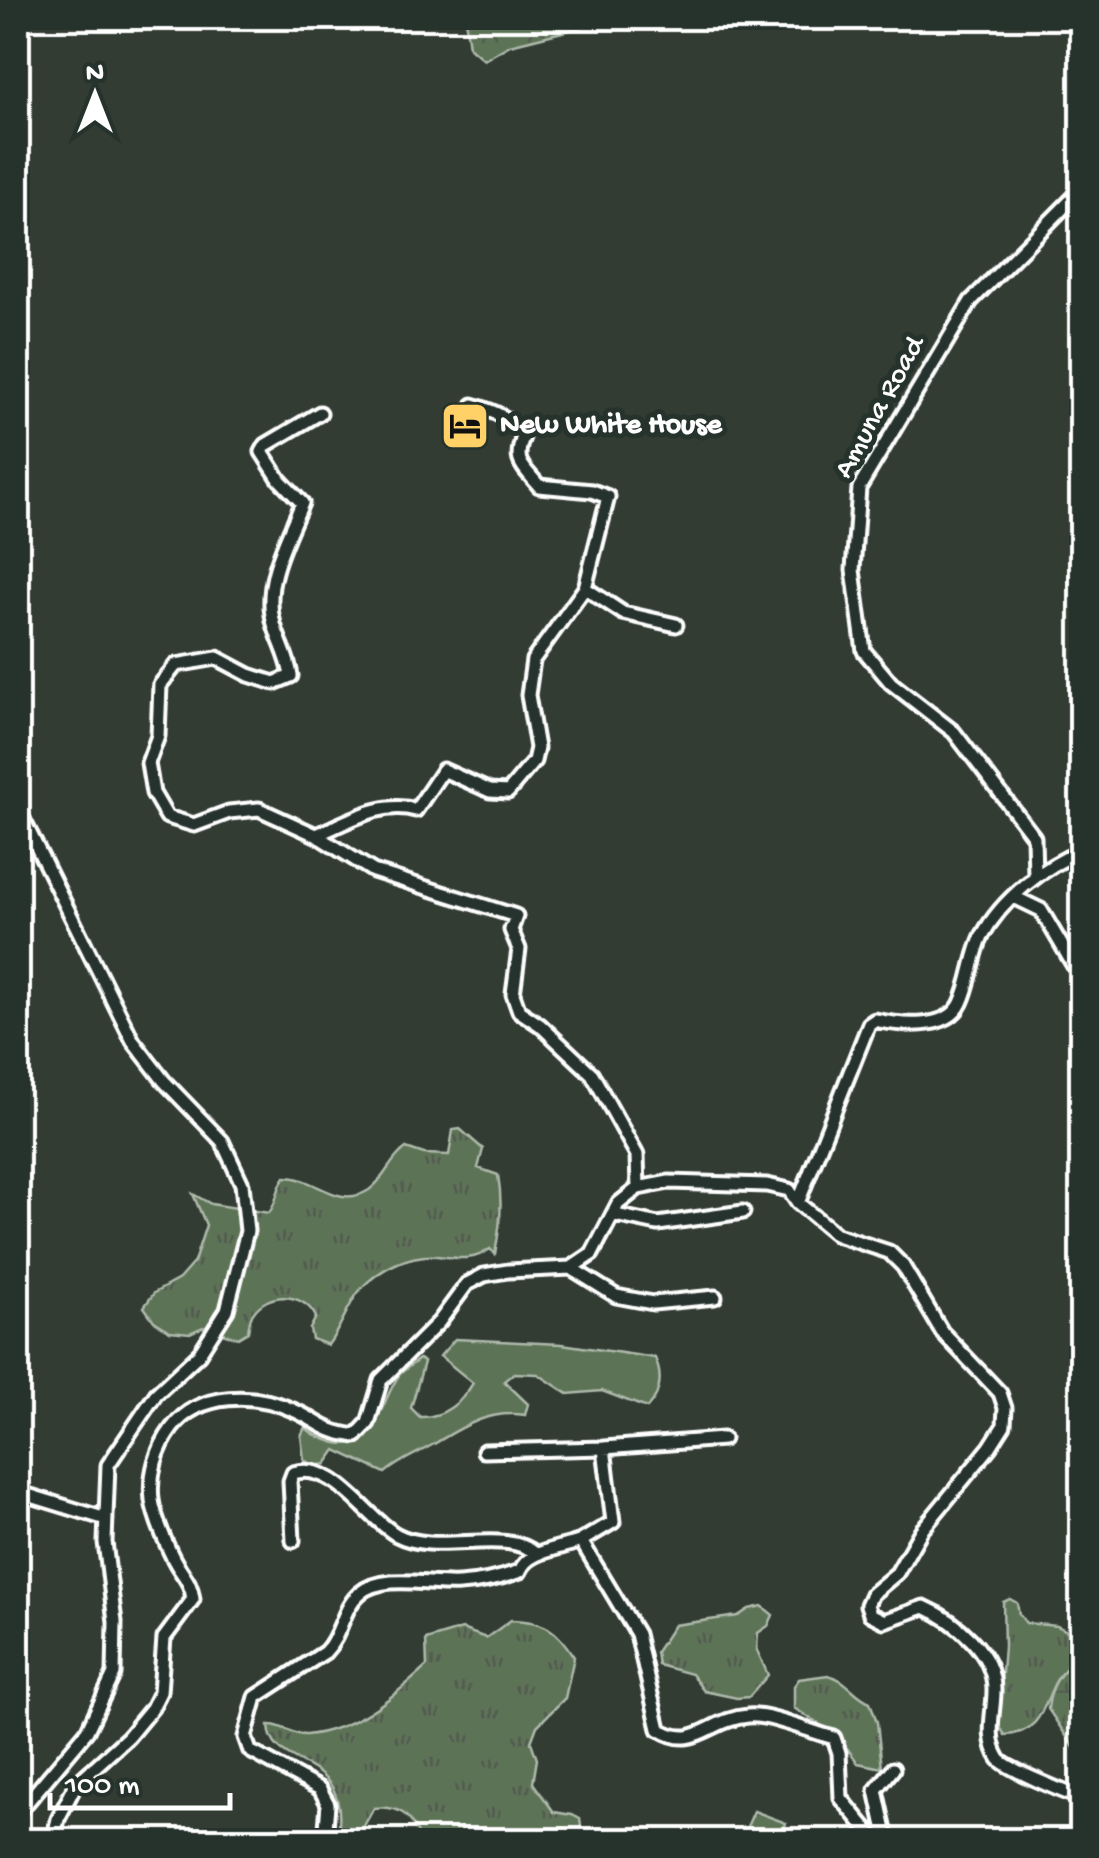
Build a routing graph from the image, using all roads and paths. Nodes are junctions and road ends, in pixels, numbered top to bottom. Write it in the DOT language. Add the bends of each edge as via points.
graph roads {
  1 [pos="1082,189"];
  2 [pos="473,405"];
  3 [pos="320,414"];
  4 [pos="585,588"];
  5 [pos="676,626"];
  6 [pos="18,809"];
  7 [pos="316,835"];
  8 [pos="1082,851"];
  9 [pos="1036,875"];
  10 [pos="1014,897"];
  11 [pos="1078,974"];
  12 [pos="638,1188"];
  13 [pos="798,1203"];
  14 [pos="743,1212"];
  15 [pos="615,1216"];
  16 [pos="570,1268"];
  17 [pos="715,1297"];
  18 [pos="723,1439"];
  19 [pos="604,1448"];
  20 [pos="484,1451"];
  21 [pos="18,1492"];
  22 [pos="106,1519"];
  23 [pos="293,1542"];
  24 [pos="581,1542"];
  25 [pos="536,1554"];
  26 [pos="894,1768"];
  27 [pos="1082,1798"];
  28 [pos="18,1813"];
  29 [pos="53,1840"];
  30 [pos="325,1840"];
  31 [pos="871,1840"];
  32 [pos="887,1840"];
  1 -- 9 [label="street, Amuna Road" via="970,301 860,488 854,570 864,650 891,683 954,732 1034,836"];
  2 -- 4 [label="street" via="513,423 523,437 518,461 539,486 608,497"];
  3 -- 7 [label="street" via="262,452 302,503 271,592 273,622 291,676 274,683 218,658 176,665 160,684 158,736 148,763 153,793 167,816 194,825 259,809"];
  4 -- 5 [label="street" via="624,613"];
  4 -- 7 [label="street" via="533,660 528,694 534,761 508,792 443,770 416,810 384,807"];
  6 -- 22 [label="street" via="132,1041 222,1141 244,1200 247,1231 227,1310 199,1354 156,1394 108,1466"];
  7 -- 12 [label="street" via="373,870 516,916 513,994 519,1011 592,1074 638,1154"];
  8 -- 9 [label="street"];
  9 -- 10 [label="street"];
  10 -- 11 [label="street" via="1041,910"];
  10 -- 13 [label="street" via="982,936 960,1007 924,1023 869,1024"];
  12 -- 13 [label="street" via="669,1182 768,1184 790,1190"];
  12 -- 15 [label="street" via="618,1204"];
  13 -- 27 [label="street" via="837,1235 889,1252 942,1332 1000,1393 1004,1408 1004,1426 896,1572 872,1594 870,1614 884,1621 924,1607 949,1618 992,1665 990,1730 998,1758"];
  14 -- 15 [label="street" via="658,1224"];
  15 -- 16 [label="street" via="592,1254"];
  16 -- 17 [label="street" via="616,1296 654,1303"];
  16 -- 29 [label="street" via="508,1271 467,1284 381,1380 368,1423 356,1436 329,1432 293,1410 247,1397 215,1400 176,1422 155,1457 152,1501 193,1599 164,1638 160,1692 152,1708 76,1784"];
  18 -- 19 [label="street"];
  19 -- 20 [label="street"];
  19 -- 24 [label="street" via="613,1522"];
  21 -- 22 [label="street"];
  22 -- 28 [label="street" via="114,1674 87,1731"];
  23 -- 25 [label="street" via="290,1482 304,1470 337,1483 398,1536 431,1544 520,1544"];
  24 -- 25 [label="street"];
  24 -- 31 [label="street" via="637,1634 659,1729 684,1740 753,1715 834,1738 841,1798"];
  25 -- 30 [label="street" via="506,1576 365,1588 352,1600 333,1644 256,1697 245,1736 250,1751 320,1789 328,1804"];
  26 -- 32 [label="street" via="876,1790"];
}
